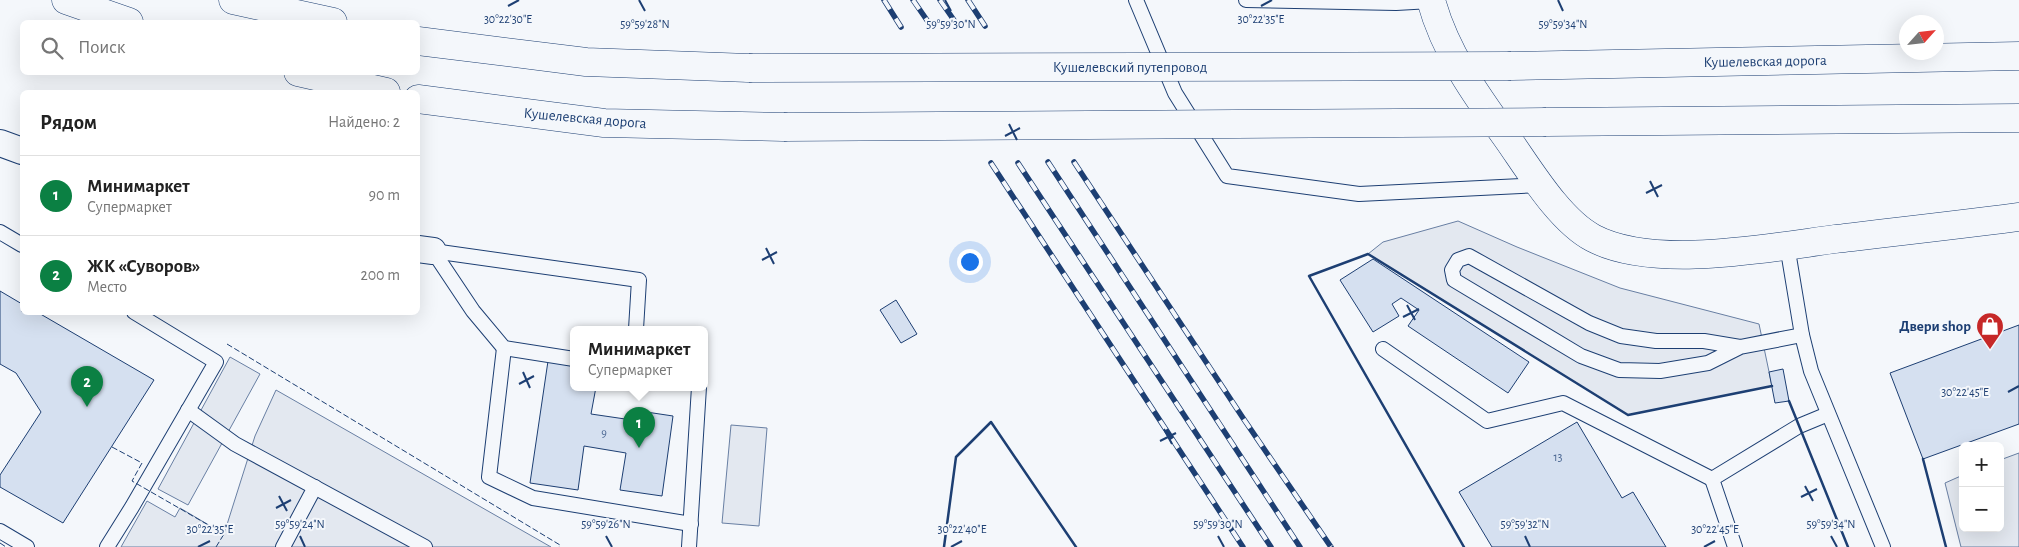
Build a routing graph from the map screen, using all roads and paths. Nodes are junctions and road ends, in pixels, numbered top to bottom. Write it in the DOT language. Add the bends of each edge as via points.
graph roads {
  1 [pos="66,0"];
  2 [pos="233,0"];
  3 [pos="1136,0"];
  4 [pos="1246,0"];
  5 [pos="1431,1"];
  6 [pos="123,20"];
  7 [pos="324,20"];
  8 [pos="420,41"];
  9 [pos="2019,56"];
  10 [pos="1511,66"];
  11 [pos="311,75"];
  12 [pos="377,90"];
  13 [pos="420,99"];
  14 [pos="2019,118"];
  15 [pos="0,143"];
  16 [pos="20,150"];
  17 [pos="1541,185"];
  18 [pos="2019,217"];
  19 [pos="0,232"];
  20 [pos="20,244"];
  21 [pos="1787,245"];
  22 [pos="425,250"];
  23 [pos="139,315"];
  24 [pos="636,326"];
  25 [pos="1802,335"];
  26 [pos="1740,347"];
  27 [pos="504,348"];
  28 [pos="1383,349"];
  29 [pos="570,358"];
  30 [pos="699,391"];
  31 [pos="188,410"];
  32 [pos="1828,414"];
  33 [pos="1712,480"];
  34 [pos="315,487"];
  35 [pos="691,524"];
  36 [pos="0,531"];
  37 [pos="27,547"];
  38 [pos="107,547"];
  39 [pos="283,547"];
  40 [pos="425,547"];
  41 [pos="689,547"];
  42 [pos="1735,547"];
  43 [pos="1882,547"];
  1 -- 6 [label="main road"];
  2 -- 7 [label="main road"];
  3 -- 17 [label="lane" via="1175,93 1227,176 1358,194"];
  4 -- 5 [label="lane"];
  5 -- 17 [label="main road" via="1446,43 1470,87"];
  8 -- 10 [label="main road, Кушелевский путепровод, bridge" via="586,62 749,68"];
  9 -- 10 [label="main road, Кушелевская дорога"];
  11 -- 12 [label="main road"];
  13 -- 14 [label="main road, Кушелевская дорога, bridge" via="604,123 784,128"];
  15 -- 16 [label="street"];
  17 -- 21 [label="main road" via="1566,217 1592,237 1627,250 1659,255 1731,252"];
  18 -- 21 [label="main road"];
  19 -- 20 [label="lane"];
  21 -- 25 [label="lane"];
  22 -- 24 [label="lane" via="639,280"];
  22 -- 27 [label="lane"];
  23 -- 31 [label="lane" via="216,362"];
  25 -- 26 [label="lane"];
  25 -- 32 [label="lane" via="1811,372"];
  26 -- 26 [label="lane" via="1704,341 1656,341 1621,336 1589,323 1469,256 1458,260 1452,270 1454,280 1555,341 1581,356 1618,370 1660,371 1708,363"];
  27 -- 29 [label="lane"];
  27 -- 35 [label="lane" via="489,477 532,498"];
  28 -- 33 [label="lane" via="1488,421 1563,403"];
  30 -- 35 [label="lane"];
  31 -- 34 [label="lane" via="235,444"];
  31 -- 38 [label="lane"];
  32 -- 33 [label="lane" via="1799,426"];
  32 -- 43 [label="lane"];
  33 -- 42 [label="lane"];
  34 -- 39 [label="lane"];
  34 -- 40 [label="lane"];
  35 -- 41 [label="lane"];
  36 -- 37 [label="lane"];
}
